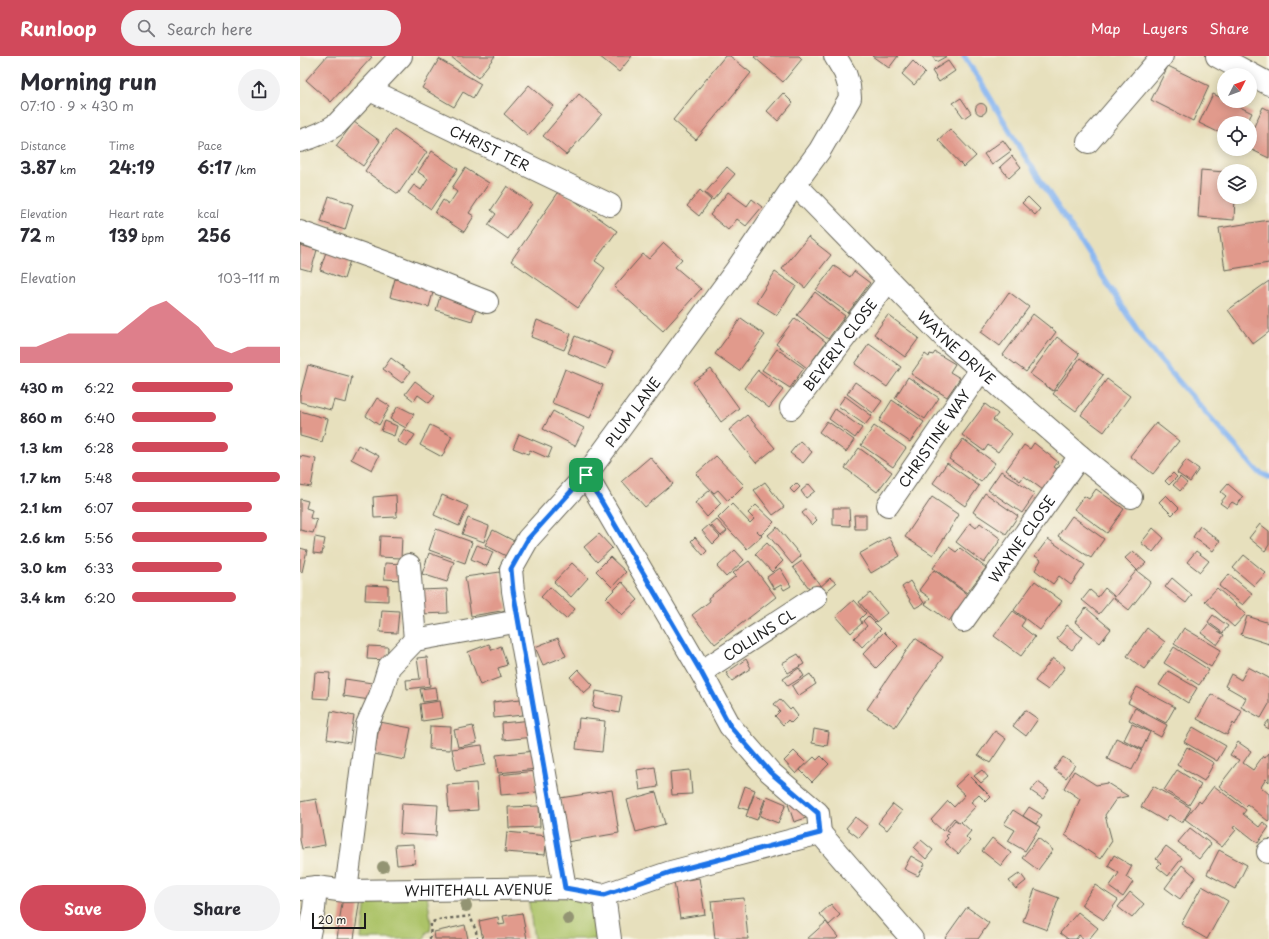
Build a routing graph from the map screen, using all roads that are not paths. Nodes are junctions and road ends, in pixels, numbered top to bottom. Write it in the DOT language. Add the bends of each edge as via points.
graph roads {
  1 [pos="401,56"];
  2 [pos="835,56"];
  3 [pos="1162,56"];
  4 [pos="1217,56"];
  5 [pos="1269,84"];
  6 [pos="370,90"];
  7 [pos="300,140"];
  8 [pos="1088,142"];
  9 [pos="795,184"];
  10 [pos="610,205"];
  11 [pos="300,232"];
  12 [pos="888,280"];
  13 [pos="487,302"];
  14 [pos="980,371"];
  15 [pos="791,408"];
  16 [pos="1080,456"];
  17 [pos="586,475"];
  18 [pos="1131,497"];
  19 [pos="888,505"];
  20 [pos="409,565"];
  21 [pos="816,597"];
  22 [pos="963,620"];
  23 [pos="519,621"];
  24 [pos="415,640"];
  25 [pos="701,672"];
  26 [pos="820,833"];
  27 [pos="308,888"];
  28 [pos="565,888"];
  29 [pos="346,891"];
  30 [pos="604,895"];
  31 [pos="308,939"];
  32 [pos="610,939"];
  33 [pos="912,939"];
  1 -- 6 [label="street"];
  2 -- 9 [label="street, PLUM LANE" via="845,73 850,98 820,150"];
  3 -- 8 [label="street"];
  4 -- 5 [label="street"];
  6 -- 7 [label="street" via="328,131 313,138"];
  6 -- 10 [label="street, CHRIST TER"];
  9 -- 12 [label="street, WAYNE DRIVE"];
  9 -- 17 [label="street, PLUM LANE" via="737,269"];
  11 -- 13 [label="street"];
  12 -- 14 [label="street, WAYNE DRIVE"];
  12 -- 15 [label="street, BEVERLY CLOSE"];
  14 -- 16 [label="street, WAYNE DRIVE"];
  14 -- 19 [label="street, CHRISTINE WAY"];
  16 -- 18 [label="street, WAYNE DRIVE"];
  16 -- 22 [label="street, WAYNE CLOSE"];
  17 -- 23 [label="street, PLUM LANE" via="528,539 511,569"];
  17 -- 25 [label="street"];
  20 -- 24 [label="street"];
  21 -- 25 [label="street, COLLINS CL"];
  23 -- 24 [label="street"];
  23 -- 28 [label="street, PLUM LANE"];
  24 -- 29 [label="street" via="389,667 367,725"];
  25 -- 26 [label="street" via="730,726 770,772 818,813"];
  26 -- 30 [label="street, WHITEHALL AVENUE" via="671,872"];
  26 -- 33 [label="street"];
  27 -- 29 [label="street, WHITEHALL AVENUE"];
  27 -- 31 [label="street" via="314,909"];
  28 -- 29 [label="street, WHITEHALL AVENUE"];
  28 -- 30 [label="street, WHITEHALL AVENUE"];
  30 -- 32 [label="street"];
}
